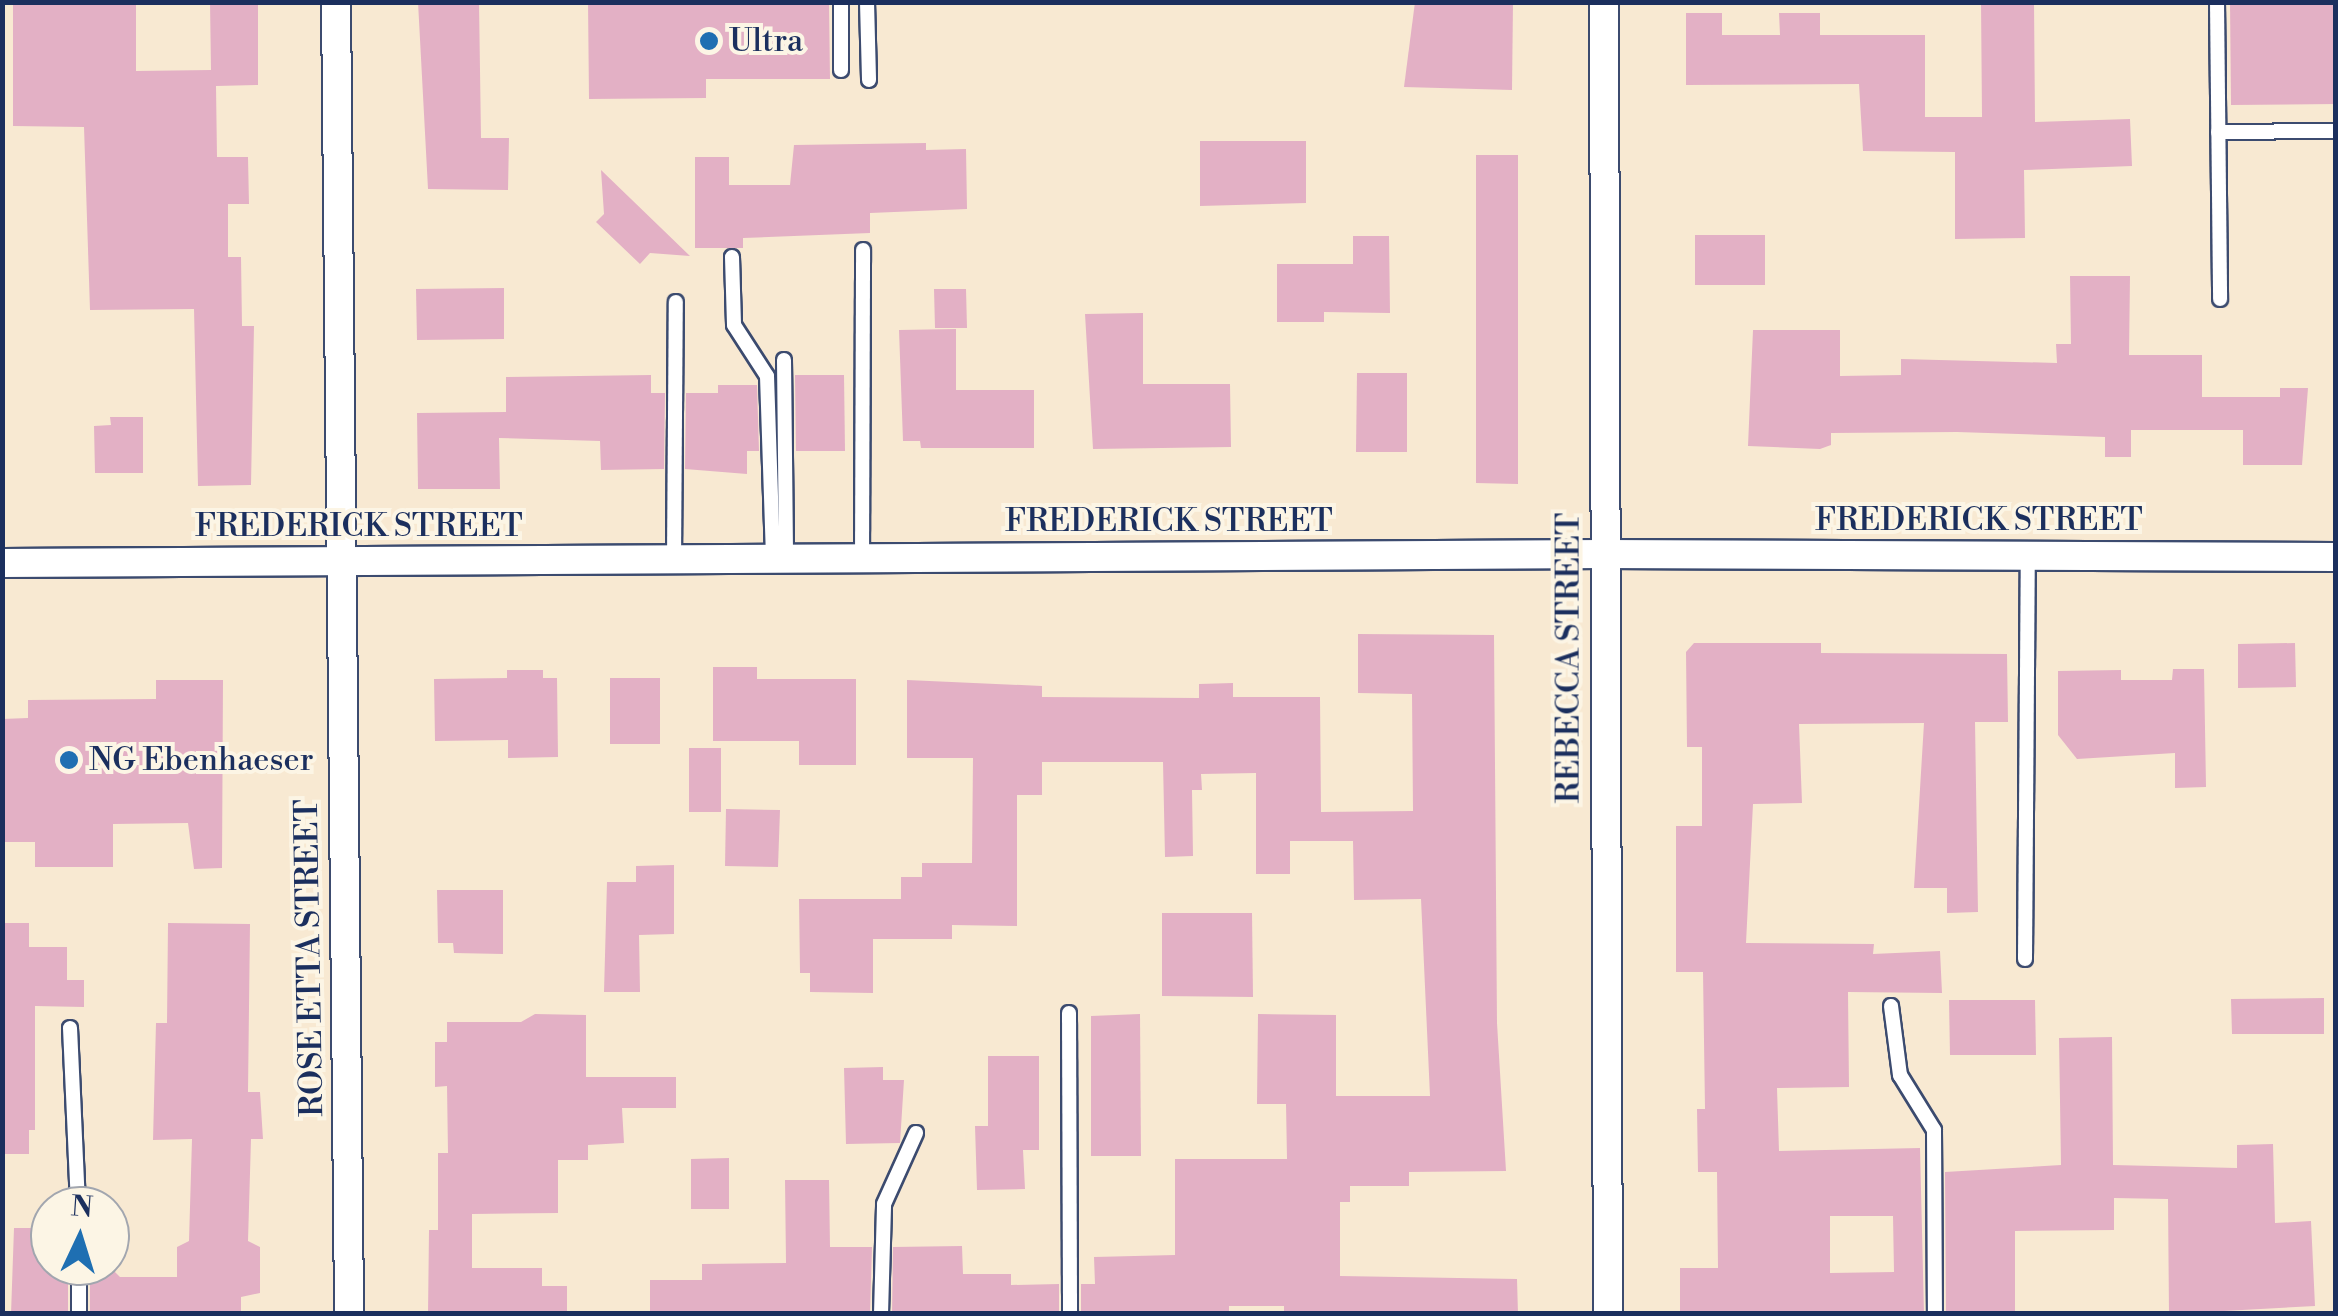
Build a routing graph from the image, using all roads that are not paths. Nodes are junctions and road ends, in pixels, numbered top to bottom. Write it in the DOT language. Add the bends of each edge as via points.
graph roads {
  1 [pos="336,2"];
  2 [pos="841,2"];
  3 [pos="867,2"];
  4 [pos="1604,2"];
  5 [pos="2217,2"];
  6 [pos="840,70"];
  7 [pos="869,80"];
  8 [pos="2336,131"];
  9 [pos="2218,132"];
  10 [pos="863,250"];
  11 [pos="732,257"];
  12 [pos="2220,299"];
  13 [pos="676,302"];
  14 [pos="784,360"];
  15 [pos="1603,554"];
  16 [pos="2028,556"];
  17 [pos="2336,557"];
  18 [pos="674,558"];
  19 [pos="780,558"];
  20 [pos="862,558"];
  21 [pos="340,561"];
  22 [pos="2,562"];
  23 [pos="2025,959"];
  24 [pos="1891,1006"];
  25 [pos="1069,1012"];
  26 [pos="70,1028"];
  27 [pos="916,1133"];
  28 [pos="77,1186"];
  29 [pos="79,1286"];
  30 [pos="80,1314"];
  31 [pos="348,1314"];
  32 [pos="880,1314"];
  33 [pos="1070,1314"];
  34 [pos="1608,1314"];
  35 [pos="1935,1314"];
  1 -- 21 [label="street, ROSE ETTA STREET"];
  2 -- 6 [label="lane"];
  3 -- 7 [label="lane"];
  4 -- 15 [label="street, REBECCA STREET"];
  5 -- 9 [label="lane"];
  8 -- 9 [label="lane"];
  9 -- 12 [label="lane"];
  10 -- 20 [label="lane"];
  11 -- 19 [label="lane" via="734,325 767,376"];
  13 -- 18 [label="lane"];
  14 -- 19 [label="lane"];
  15 -- 16 [label="street, FREDERICK STREET"];
  15 -- 20 [label="street, FREDERICK STREET"];
  15 -- 34 [label="street, REBECCA STREET"];
  16 -- 17 [label="street, FREDERICK STREET"];
  16 -- 23 [label="lane"];
  18 -- 19 [label="street, FREDERICK STREET"];
  18 -- 21 [label="street, FREDERICK STREET"];
  19 -- 20 [label="street, FREDERICK STREET"];
  21 -- 22 [label="street, FREDERICK STREET"];
  21 -- 31 [label="street, ROSE ETTA STREET"];
  24 -- 35 [label="lane" via="1900,1075 1934,1130"];
  25 -- 33 [label="lane"];
  26 -- 28 [label="lane"];
  27 -- 32 [label="lane" via="884,1204"];
  29 -- 30 [label="lane"];
}
